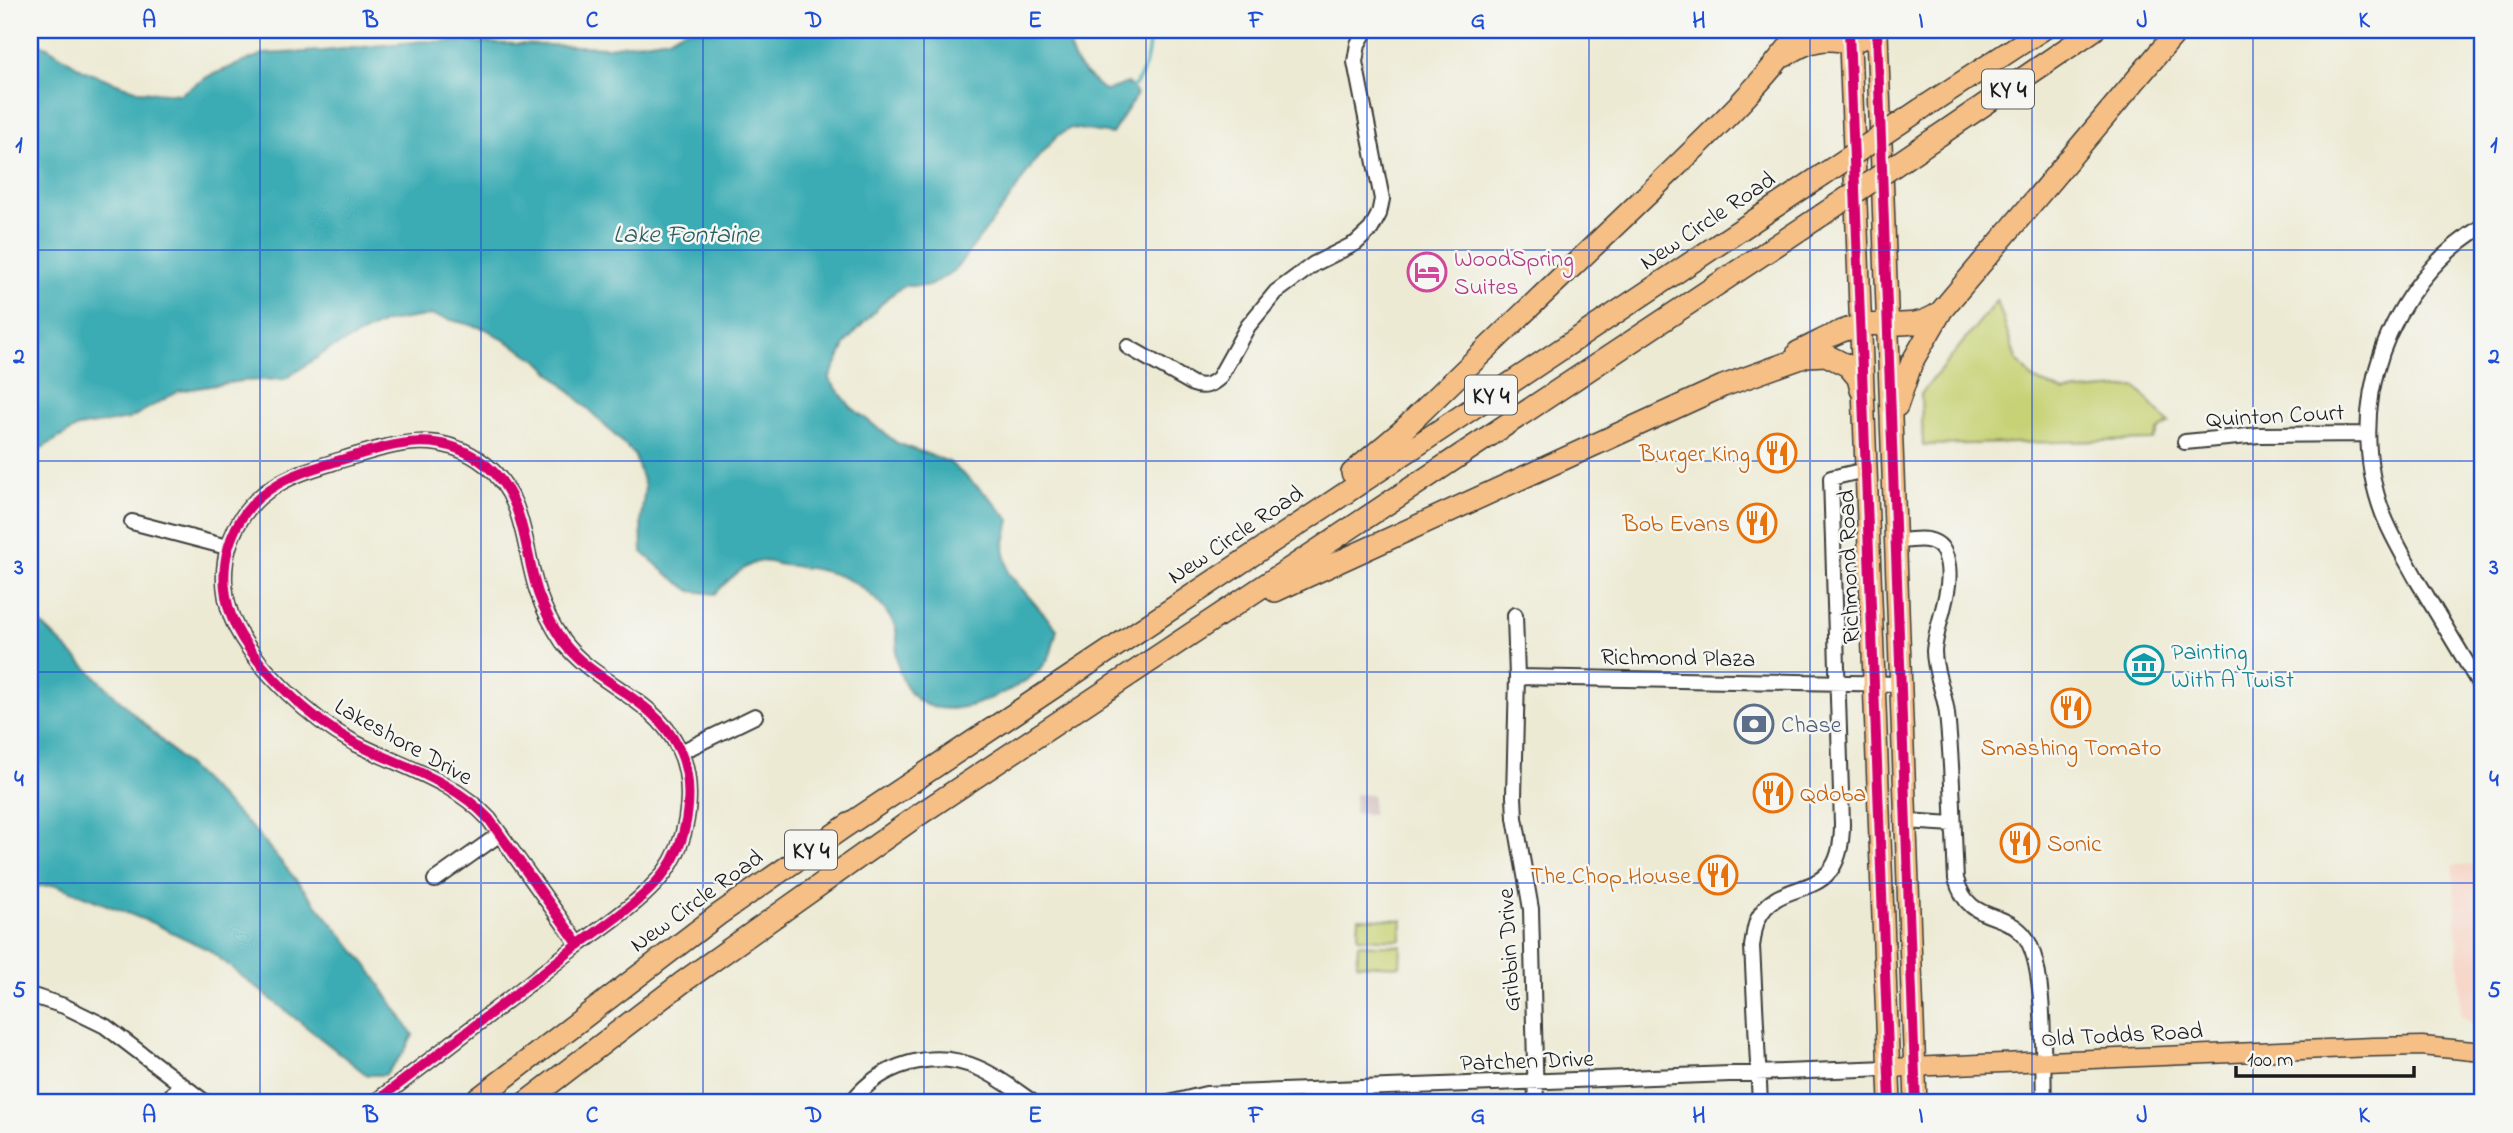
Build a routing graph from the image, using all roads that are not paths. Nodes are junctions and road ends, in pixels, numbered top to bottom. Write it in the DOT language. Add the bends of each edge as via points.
graph roads {
  1 [pos="1366,30"];
  2 [pos="1801,30"];
  3 [pos="2042,30"];
  4 [pos="2094,30"];
  5 [pos="2178,30"];
  6 [pos="1878,31"];
  7 [pos="1850,37"];
  8 [pos="1780,59"];
  9 [pos="2483,226"];
  10 [pos="1942,310"];
  11 [pos="1888,322"];
  12 [pos="1861,325"];
  13 [pos="1128,347"];
  14 [pos="1736,381"];
  15 [pos="1864,409"];
  16 [pos="1892,432"];
  17 [pos="2367,434"];
  18 [pos="2185,442"];
  19 [pos="1865,470"];
  20 [pos="132,522"];
  21 [pos="1895,542"];
  22 [pos="226,547"];
  23 [pos="1162,615"];
  24 [pos="1515,615"];
  25 [pos="1163,652"];
  26 [pos="1517,677"];
  27 [pos="1837,683"];
  28 [pos="1874,684"];
  29 [pos="1901,684"];
  30 [pos="2483,690"];
  31 [pos="755,716"];
  32 [pos="681,752"];
  33 [pos="1906,821"];
  34 [pos="1953,824"];
  35 [pos="500,834"];
  36 [pos="436,880"];
  37 [pos="579,945"];
  38 [pos="30,995"];
  39 [pos="2483,1052"];
  40 [pos="2042,1062"];
  41 [pos="1888,1068"];
  42 [pos="1915,1068"];
  43 [pos="1760,1074"];
  44 [pos="1535,1082"];
  45 [pos="180,1084"];
  46 [pos="166,1103"];
  47 [pos="206,1103"];
  48 [pos="374,1103"];
  49 [pos="472,1103"];
  50 [pos="525,1103"];
  51 [pos="850,1103"];
  52 [pos="1034,1103"];
  53 [pos="1169,1103"];
  54 [pos="1535,1103"];
  55 [pos="1760,1103"];
  56 [pos="1889,1103"];
  57 [pos="1916,1103"];
  58 [pos="2044,1103"];
  1 -- 13 [label="street" via="1355,62 1382,199 1371,229 1276,292 1248,326 1219,378 1205,386"];
  2 -- 8 [label="highway"];
  3 -- 23 [label="highway, New Circle Road / KY 4, bridge"];
  4 -- 25 [label="highway, KY 4, bridge"];
  5 -- 10 [label="highway"];
  6 -- 7 [label="highway"];
  6 -- 11 [label="highway, Richmond Road"];
  7 -- 8 [label="highway" via="1814,42"];
  7 -- 12 [label="highway, Richmond Road"];
  8 -- 23 [label="highway" via="1696,147 1403,430"];
  9 -- 17 [label="street" via="2435,264 2399,311 2380,352"];
  10 -- 11 [label="highway" via="1913,324"];
  10 -- 16 [label="highway" via="1909,369"];
  11 -- 12 [label="highway"];
  11 -- 16 [label="highway, Richmond Road"];
  12 -- 14 [label="highway"];
  12 -- 15 [label="highway, Richmond Road"];
  14 -- 15 [label="highway" via="1807,356 1826,355 1854,372"];
  14 -- 25 [label="highway" via="1282,587"];
  15 -- 19 [label="highway, Richmond Road"];
  16 -- 21 [label="highway, Richmond Road"];
  17 -- 18 [label="street, Quinton Court" via="2259,435"];
  17 -- 30 [label="street" via="2375,491 2393,539"];
  19 -- 27 [label="street" via="1831,478"];
  19 -- 28 [label="highway, Richmond Road"];
  20 -- 22 [label="street"];
  21 -- 29 [label="highway, Richmond Road"];
  21 -- 34 [label="street" via="1933,541 1945,556 1946,591 1934,657 1947,712"];
  22 -- 32 [label="street, Lakeshore Drive" via="247,510 290,477 414,442 433,442 466,453 496,474 512,496 537,592 564,642 653,713"];
  22 -- 35 [label="street, Lakeshore Drive" via="225,588 234,623 289,692 354,742 465,797"];
  23 -- 49 [label="highway, New Circle Road / KY 4" via="718,915"];
  24 -- 26 [label="street"];
  25 -- 50 [label="highway, KY 4" via="788,906"];
  26 -- 27 [label="street, Richmond Plaza"];
  26 -- 44 [label="street, Gribbin Drive" via="1514,796 1531,909"];
  27 -- 28 [label="street, Richmond Plaza"];
  27 -- 43 [label="street" via="1840,853 1827,875 1810,887 1777,897 1755,928 1752,946"];
  28 -- 29 [label="street, Richmond Plaza"];
  28 -- 41 [label="highway, Richmond Road"];
  29 -- 33 [label="highway, Richmond Road"];
  31 -- 32 [label="street"];
  32 -- 37 [label="street, Lakeshore Drive" via="687,814 671,863 646,892"];
  33 -- 34 [label="street"];
  33 -- 42 [label="highway, Richmond Road"];
  34 -- 40 [label="street" via="1956,879 1962,896 1979,912 2018,929 2034,952 2040,981"];
  35 -- 36 [label="street"];
  35 -- 37 [label="street, Lakeshore Drive"];
  37 -- 48 [label="street, Lakeshore Drive"];
  38 -- 45 [label="street" via="105,1026"];
  39 -- 40 [label="main road, Old Todds Road" via="2384,1046"];
  40 -- 42 [label="main road, Old Todds Road"];
  40 -- 58 [label="street"];
  41 -- 42 [label="main road, Old Todds Road"];
  41 -- 43 [label="street, Patchen Drive"];
  41 -- 56 [label="highway, Richmond Road"];
  42 -- 57 [label="highway, Richmond Road"];
  43 -- 44 [label="street, Patchen Drive"];
  43 -- 55 [label="street"];
  44 -- 53 [label="street, Patchen Drive" via="1206,1094"];
  44 -- 54 [label="street, Gribbin Drive"];
  45 -- 46 [label="street"];
  45 -- 47 [label="street"];
  51 -- 52 [label="street" via="877,1077 930,1059 978,1068"];
}
